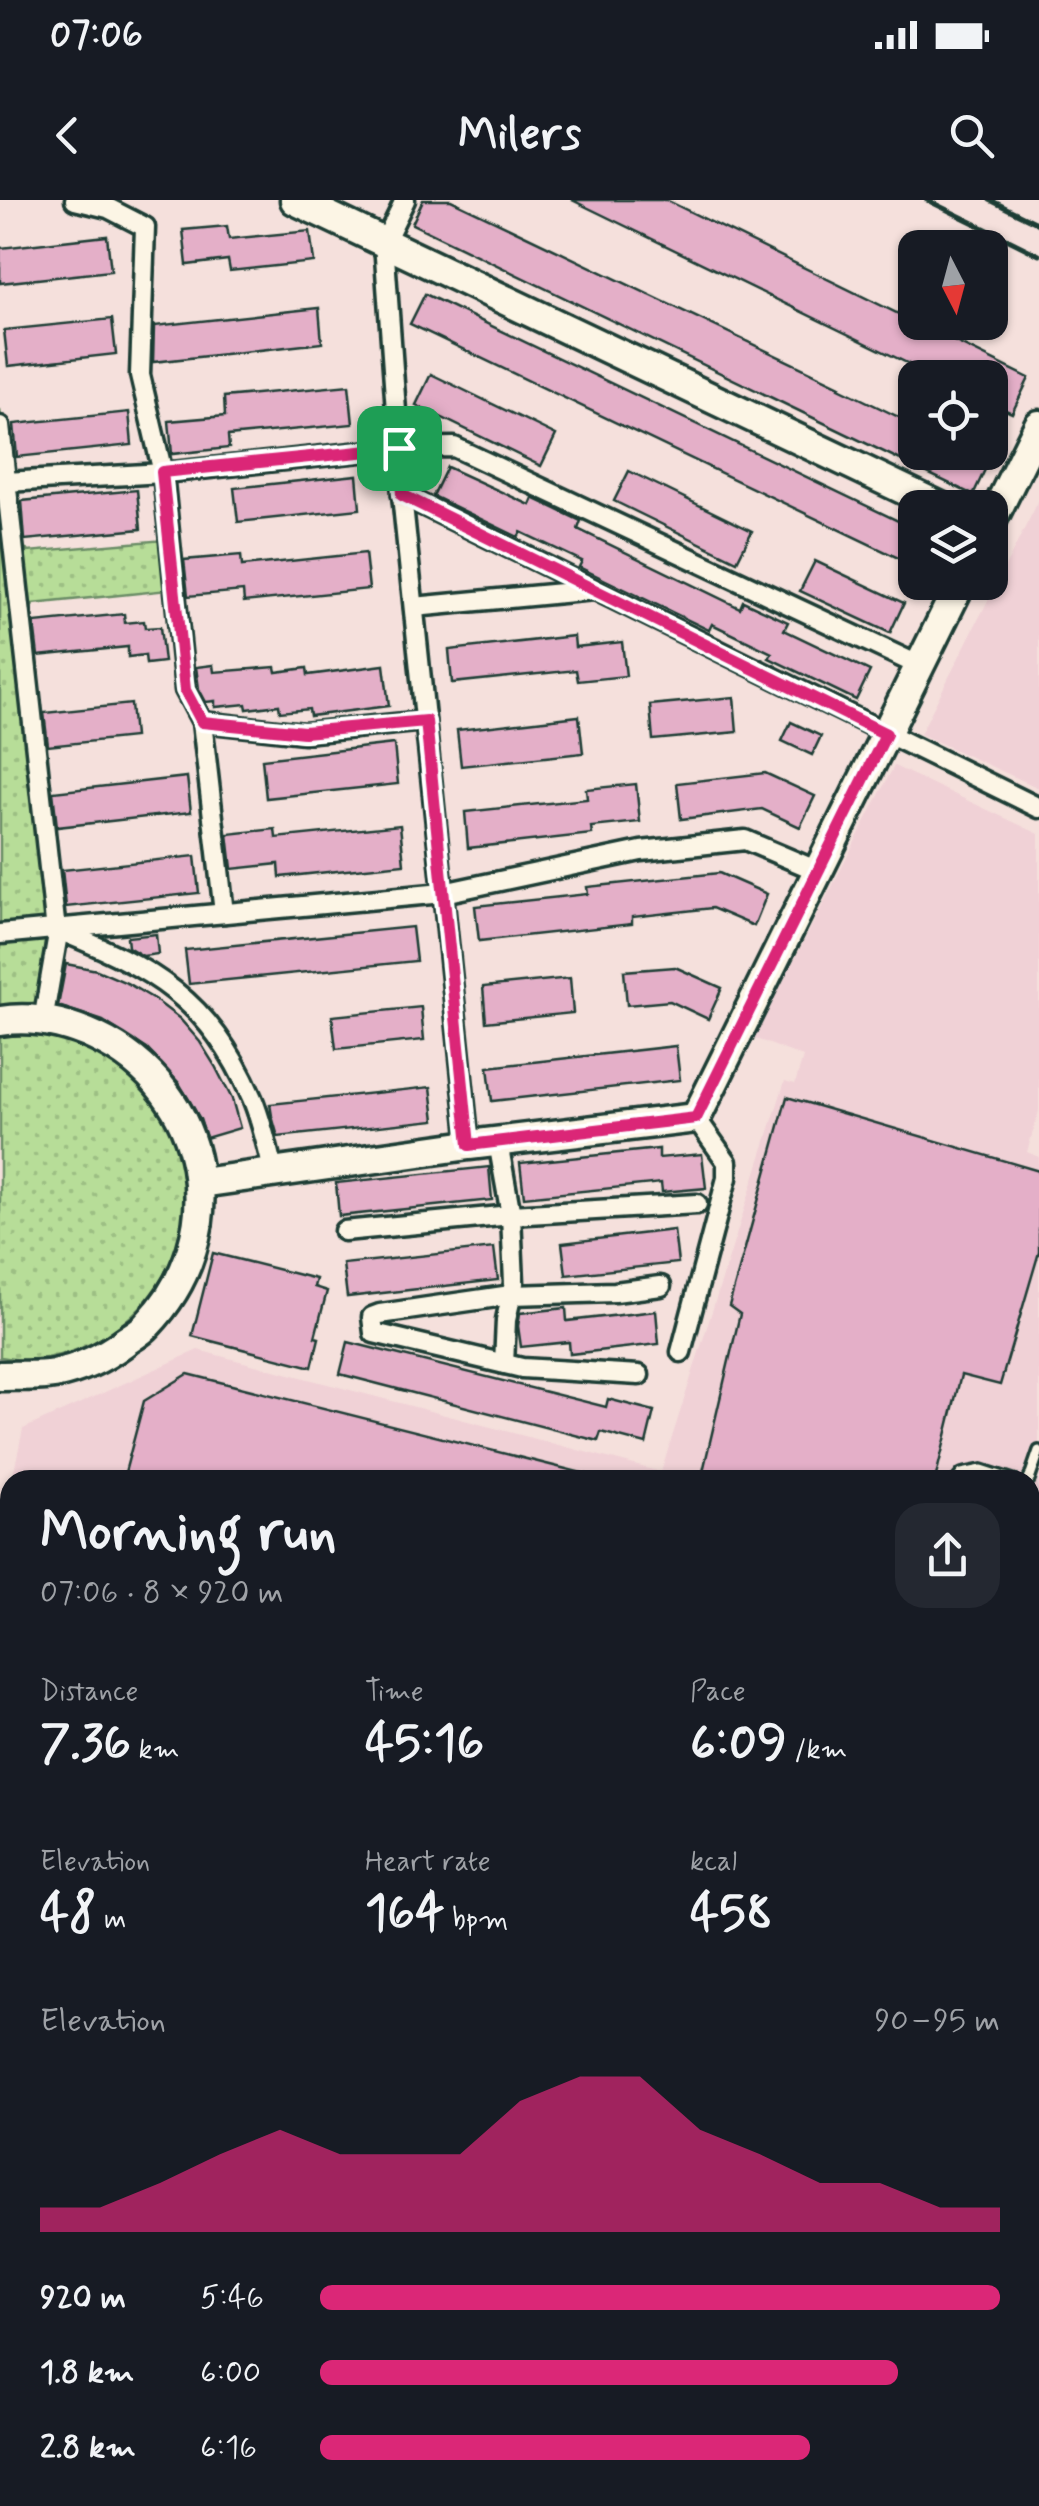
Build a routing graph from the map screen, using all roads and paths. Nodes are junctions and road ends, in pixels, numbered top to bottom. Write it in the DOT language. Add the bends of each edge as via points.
graph roads {
  1 [pos="75,200"];
  2 [pos="295,200"];
  3 [pos="405,200"];
  4 [pos="384,243"];
  5 [pos="1039,425"];
  6 [pos="0,426"];
  7 [pos="399,448"];
  8 [pos="162,472"];
  9 [pos="6,482"];
  10 [pos="905,490"];
  11 [pos="1007,490"];
  12 [pos="402,495"];
  13 [pos="594,590"];
  14 [pos="952,600"];
  15 [pos="414,607"];
  16 [pos="920,666"];
  17 [pos="426,721"];
  18 [pos="202,722"];
  19 [pos="886,734"];
  20 [pos="1039,808"];
  21 [pos="818,871"];
  22 [pos="443,892"];
  23 [pos="224,913"];
  24 [pos="56,929"];
  25 [pos="0,934"];
  26 [pos="0,1021"];
  27 [pos="43,1021"];
  28 [pos="696,1118"];
  29 [pos="498,1142"];
  30 [pos="469,1145"];
  31 [pos="274,1173"];
  32 [pos="201,1183"];
  33 [pos="697,1204"];
  34 [pos="511,1215"];
  35 [pos="344,1231"];
  36 [pos="661,1286"];
  37 [pos="512,1295"];
  38 [pos="681,1352"];
  39 [pos="504,1364"];
  40 [pos="639,1375"];
  41 [pos="0,1376"];
  1 -- 8 [label="street" via="145,227 140,375"];
  2 -- 4 [label="street"];
  3 -- 4 [label="street"];
  4 -- 7 [label="street"];
  4 -- 10 [label="street"];
  5 -- 11 [label="street"];
  6 -- 9 [label="street"];
  7 -- 8 [label="street"];
  7 -- 12 [label="street"];
  7 -- 16 [label="street" via="454,447"];
  8 -- 9 [label="street"];
  8 -- 18 [label="street" via="185,690"];
  9 -- 24 [label="street"];
  12 -- 13 [label="street"];
  12 -- 15 [label="street"];
  13 -- 15 [label="street"];
  13 -- 19 [label="street"];
  14 -- 16 [label="street"];
  15 -- 17 [label="street"];
  16 -- 19 [label="street"];
  17 -- 18 [label="street" via="304,732"];
  17 -- 22 [label="street"];
  18 -- 23 [label="street"];
  19 -- 20 [label="street"];
  19 -- 21 [label="street"];
  21 -- 22 [label="street" via="745,840 641,851"];
  21 -- 28 [label="street"];
  22 -- 23 [label="street"];
  22 -- 30 [label="street"];
  23 -- 24 [label="street"];
  24 -- 25 [label="street"];
  24 -- 27 [label="street"];
  24 -- 31 [label="street" via="152,973 195,1007 226,1047 253,1100"];
  26 -- 27 [label="street"];
  27 -- 32 [label="street" via="122,1048 162,1085 188,1131"];
  28 -- 29 [label="street"];
  28 -- 38 [label="street" via="727,1162 727,1178"];
  29 -- 30 [label="street"];
  29 -- 34 [label="street"];
  30 -- 31 [label="street"];
  31 -- 32 [label="street"];
  32 -- 41 [label="street" via="197,1236 178,1285 146,1326 103,1357 53,1374"];
  33 -- 34 [label="street"];
  34 -- 35 [label="street"];
  34 -- 37 [label="street"];
  36 -- 37 [label="street"];
  37 -- 39 [label="street"];
  37 -- 39 [label="street" via="372,1318 374,1333"];
  39 -- 40 [label="street"];
}
